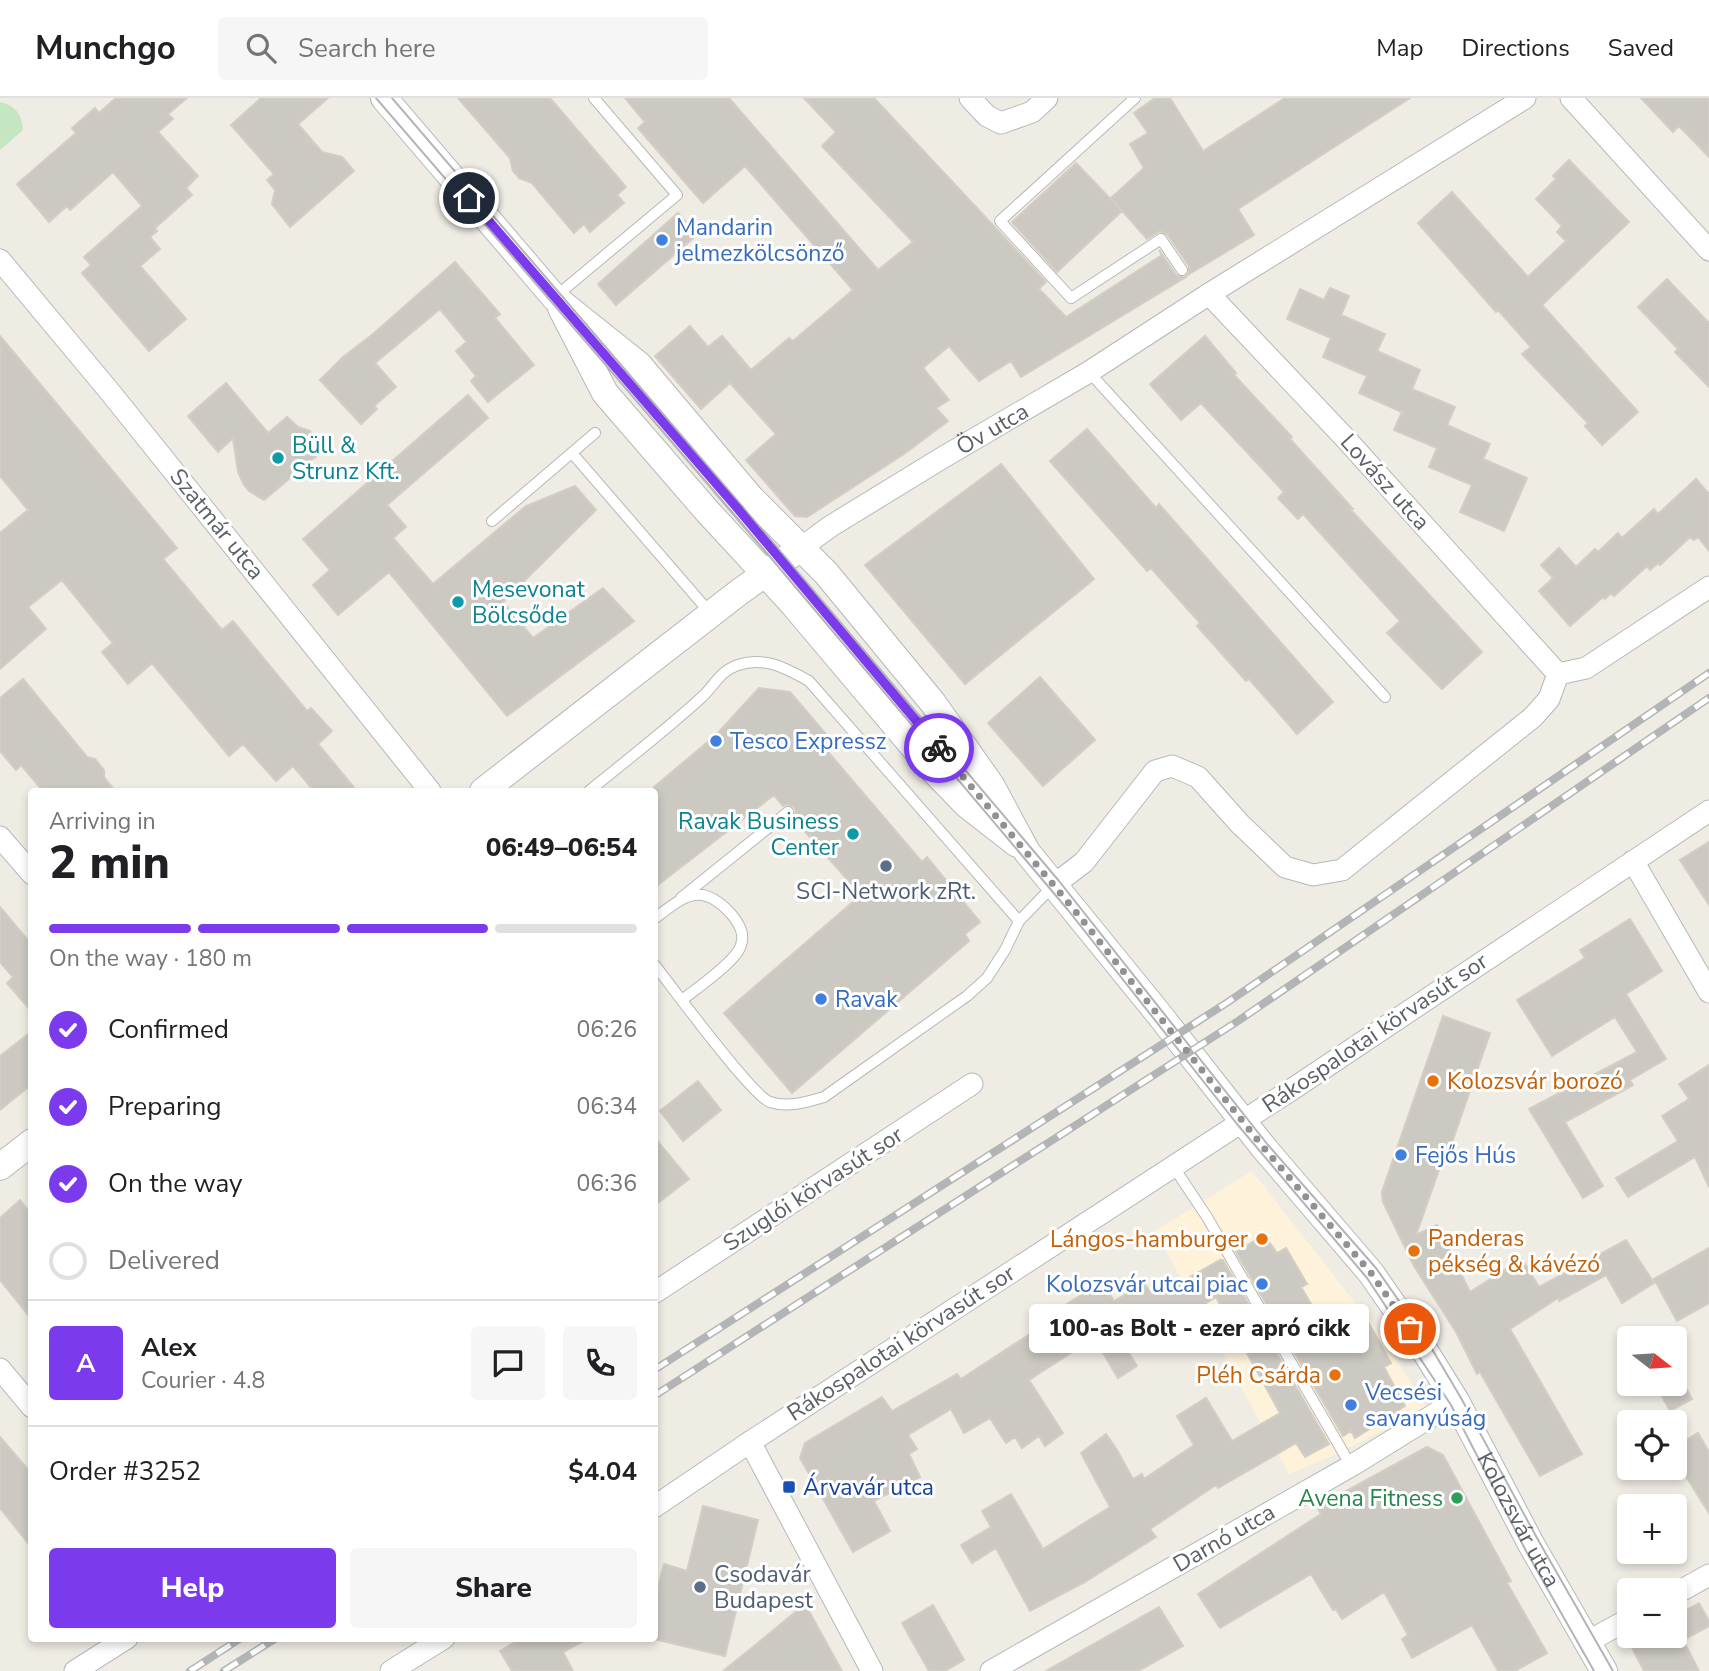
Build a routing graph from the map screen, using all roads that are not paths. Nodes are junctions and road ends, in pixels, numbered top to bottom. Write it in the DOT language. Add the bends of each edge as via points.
graph roads {
  1 [pos="384,98"];
  2 [pos="594,98"];
  3 [pos="970,98"];
  4 [pos="1047,98"];
  5 [pos="1135,98"];
  6 [pos="1525,98"];
  7 [pos="1571,98"];
  8 [pos="1709,250"];
  9 [pos="0,260"];
  10 [pos="1182,270"];
  11 [pos="1209,294"];
  12 [pos="555,298"];
  13 [pos="1089,372"];
  14 [pos="595,433"];
  15 [pos="572,453"];
  16 [pos="492,521"];
  17 [pos="802,547"];
  18 [pos="773,568"];
  19 [pos="1709,587"];
  20 [pos="711,614"];
  21 [pos="1558,674"];
  22 [pos="1385,697"];
  23 [pos="496,784"];
  24 [pos="428,788"];
  25 [pos="593,788"];
  26 [pos="788,811"];
  27 [pos="1709,811"];
  28 [pos="0,836"];
  29 [pos="1027,852"];
  30 [pos="1633,861"];
  31 [pos="28,869"];
  32 [pos="1054,885"];
  33 [pos="681,898"];
  34 [pos="658,916"];
  35 [pos="1020,921"];
  36 [pos="658,969"];
  37 [pos="1709,992"];
  38 [pos="682,1000"];
  39 [pos="972,1084"];
  40 [pos="1242,1121"];
  41 [pos="28,1145"];
  42 [pos="1173,1166"];
  43 [pos="0,1167"];
  44 [pos="658,1290"];
  45 [pos="0,1369"];
  46 [pos="1456,1401"];
  47 [pos="28,1402"];
  48 [pos="750,1442"];
  49 [pos="1351,1466"];
  50 [pos="658,1504"];
  51 [pos="1709,1575"];
  52 [pos="1687,1587"];
  53 [pos="1617,1626"];
  54 [pos="1591,1640"];
  55 [pos="121,1642"];
  56 [pos="438,1642"];
  57 [pos="75,1671"];
  58 [pos="391,1671"];
  59 [pos="872,1671"];
  60 [pos="990,1671"];
  61 [pos="1604,1671"];
  1 -- 12 [label="street"];
  2 -- 12 [label="lane" via="677,195"];
  3 -- 4 [label="street" via="986,116 1000,123 1032,112"];
  5 -- 10 [label="lane" via="1000,221 1072,298 1161,239"];
  6 -- 11 [label="street, Öv utca"];
  7 -- 8 [label="street"];
  9 -- 24 [label="street, Szatmár utca"];
  11 -- 13 [label="street, Öv utca"];
  11 -- 21 [label="street, Lovász utca"];
  12 -- 17 [label="street" via="639,365 751,498"];
  12 -- 18 [label="street" via="605,393"];
  13 -- 17 [label="street, Öv utca"];
  13 -- 22 [label="lane"];
  14 -- 15 [label="lane"];
  15 -- 16 [label="lane"];
  15 -- 20 [label="lane"];
  17 -- 18 [label="street, Öv utca"];
  17 -- 29 [label="street" via="956,733"];
  18 -- 20 [label="street, Öv utca"];
  18 -- 29 [label="street" via="933,770 967,805"];
  19 -- 21 [label="street" via="1586,668"];
  20 -- 23 [label="street, Öv utca"];
  21 -- 32 [label="street" via="1549,699 1533,717 1342,870 1313,875 1285,867 1198,777 1172,766 1154,771 1084,862"];
  25 -- 35 [label="lane" via="704,695 720,674 761,661 785,667 809,681"];
  26 -- 33 [label="lane"];
  27 -- 30 [label="street, Rákospalotai körvasút sor"];
  28 -- 31 [label="street"];
  29 -- 32 [label="street, Kolozsvár utca"];
  30 -- 37 [label="street"];
  30 -- 40 [label="street, Rákospalotai körvasút sor"];
  32 -- 35 [label="lane"];
  32 -- 40 [label="street, Kolozsvár utca"];
  33 -- 34 [label="lane"];
  33 -- 38 [label="lane" via="701,895 719,900 741,926 741,946 730,961"];
  35 -- 38 [label="lane" via="987,978 967,996 824,1097 796,1105 769,1102"];
  36 -- 38 [label="lane"];
  39 -- 44 [label="street, Szuglói körvasút sor"];
  40 -- 42 [label="street, Rákospalotai körvasút sor"];
  40 -- 46 [label="street, Kolozsvár utca" via="1371,1273"];
  41 -- 43 [label="street"];
  42 -- 48 [label="street, Rákospalotai körvasút sor"];
  42 -- 49 [label="lane"];
  45 -- 47 [label="street"];
  46 -- 49 [label="street, Darnó utca"];
  46 -- 54 [label="street, Kolozsvár utca" via="1531,1544"];
  48 -- 50 [label="street, Rákospalotai körvasút sor"];
  48 -- 59 [label="street"];
  49 -- 60 [label="street, Darnó utca"];
  51 -- 52 [label="street"];
  53 -- 54 [label="street"];
  54 -- 61 [label="street, Kolozsvár utca"];
  55 -- 57 [label="street"];
  56 -- 58 [label="street"];
}
